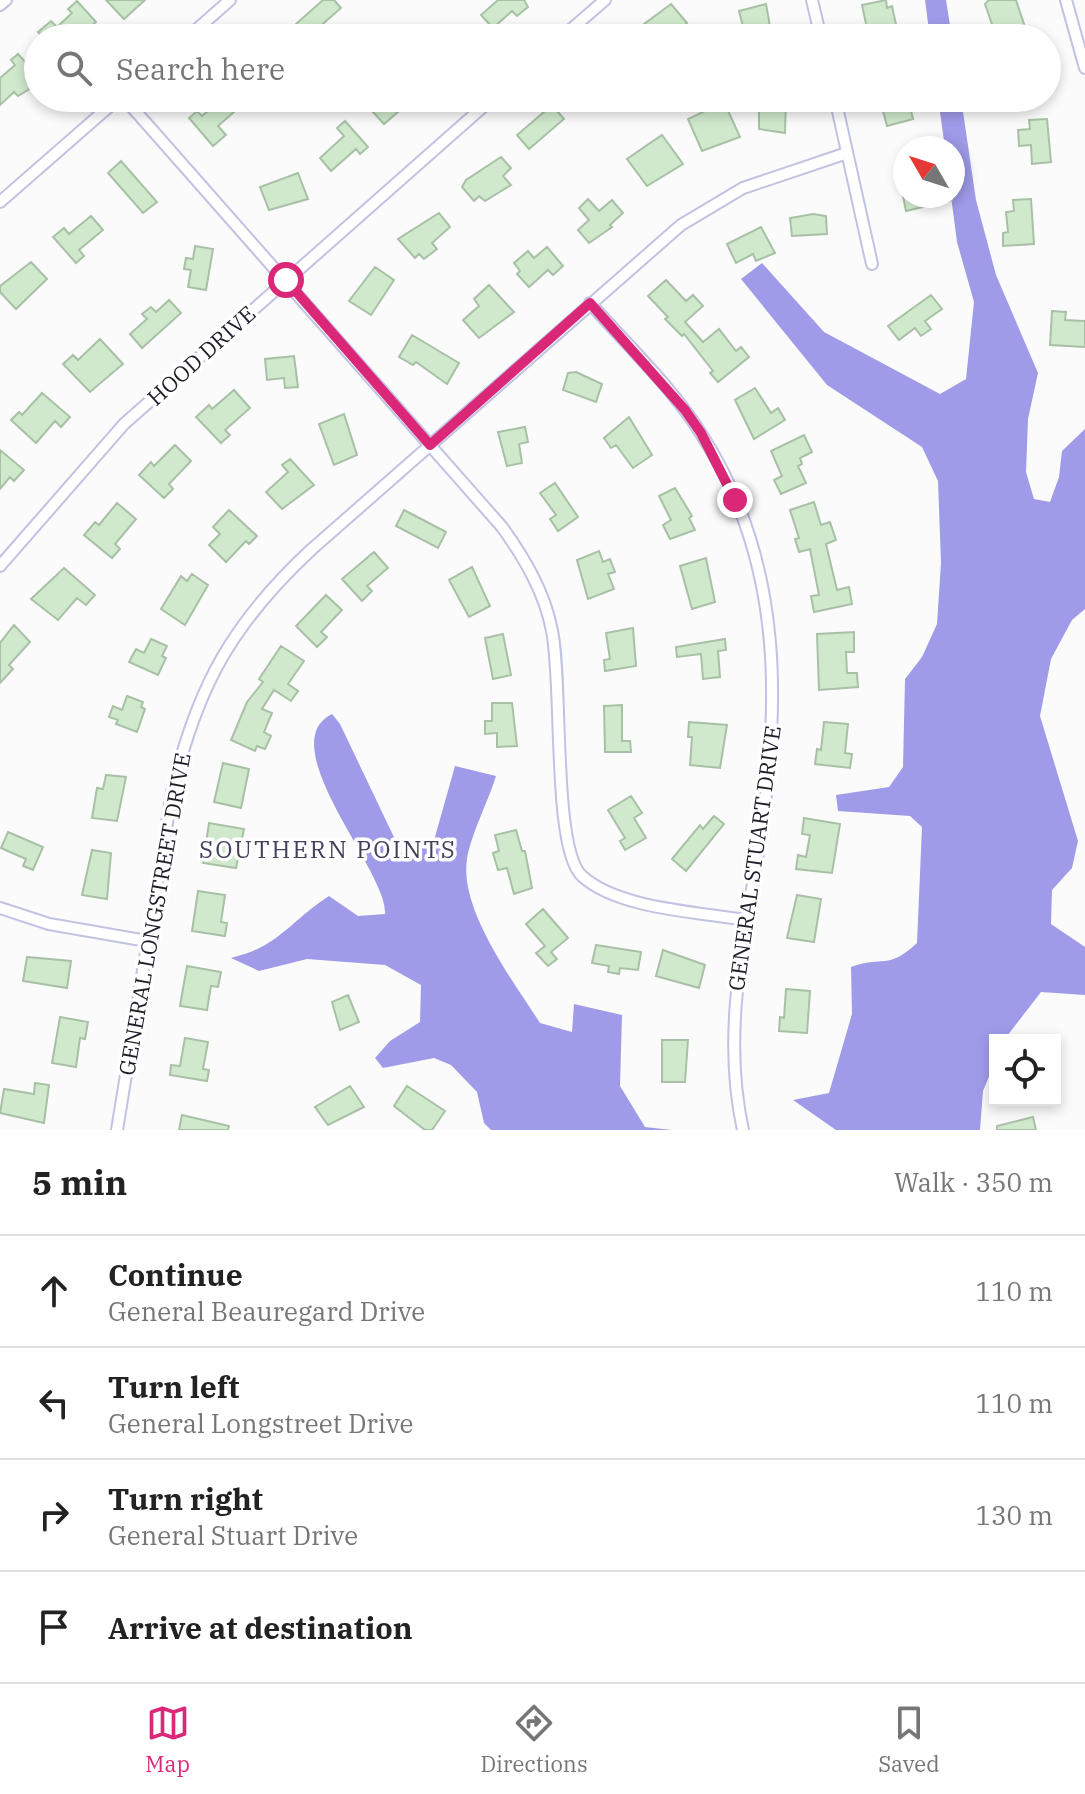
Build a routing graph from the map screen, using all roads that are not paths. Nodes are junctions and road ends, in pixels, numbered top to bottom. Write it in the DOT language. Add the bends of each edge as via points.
graph roads {
  1 [pos="6,0"];
  2 [pos="230,0"];
  3 [pos="605,0"];
  4 [pos="812,0"];
  5 [pos="1066,0"];
  6 [pos="0,5"];
  7 [pos="203,24"];
  8 [pos="577,24"];
  9 [pos="818,24"];
  10 [pos="1085,68"];
  11 [pos="106,112"];
  12 [pos="135,112"];
  13 [pos="477,112"];
  14 [pos="838,112"];
  15 [pos="847,153"];
  16 [pos="0,202"];
  17 [pos="872,264"];
  18 [pos="286,280"];
  19 [pos="590,303"];
  20 [pos="430,445"];
  21 [pos="0,566"];
  22 [pos="0,908"];
  23 [pos="746,920"];
  24 [pos="147,941"];
  25 [pos="117,1130"];
  26 [pos="743,1130"];
  1 -- 6 [label="street"];
  2 -- 7 [label="street"];
  3 -- 8 [label="street"];
  4 -- 9 [label="street"];
  5 -- 10 [label="street"];
  11 -- 16 [label="street"];
  12 -- 18 [label="street"];
  13 -- 18 [label="street, HOOD DRIVE"];
  14 -- 15 [label="street"];
  15 -- 17 [label="street"];
  15 -- 19 [label="street, GENERAL LONGSTREET DRIVE" via="768,177 705,208"];
  18 -- 20 [label="street"];
  18 -- 21 [label="street, HOOD DRIVE" via="124,424"];
  19 -- 20 [label="street, GENERAL LONGSTREET DRIVE"];
  19 -- 23 [label="street, GENERAL STUART DRIVE" via="701,433 735,500 761,583 773,660 773,741"];
  20 -- 23 [label="street" via="502,527 546,607 559,696 562,815 573,865 615,895"];
  20 -- 24 [label="street, GENERAL LONGSTREET DRIVE" via="262,599 208,682 185,738 172,792"];
  22 -- 24 [label="street" via="49,924"];
  23 -- 26 [label="street, GENERAL STUART DRIVE" via="733,1025"];
  24 -- 25 [label="street, GENERAL LONGSTREET DRIVE"];
}
